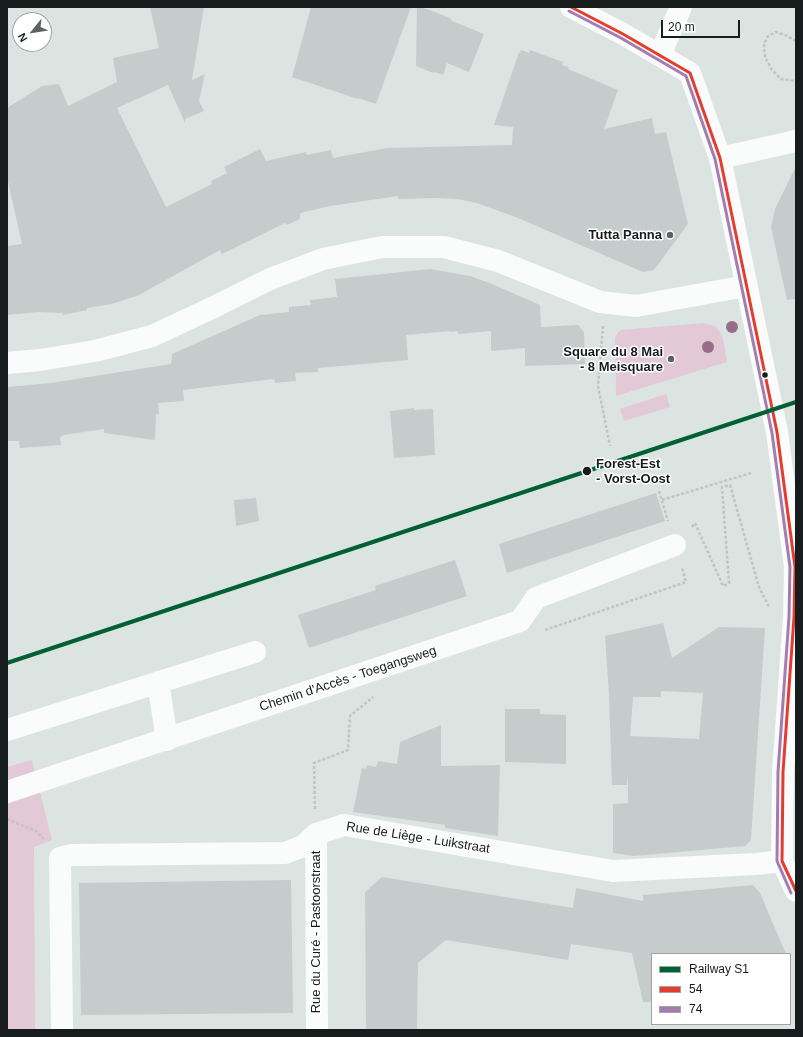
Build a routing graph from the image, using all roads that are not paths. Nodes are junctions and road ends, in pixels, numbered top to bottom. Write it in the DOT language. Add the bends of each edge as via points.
graph roads {
  1 [pos="571,7"];
  2 [pos="681,7"];
  3 [pos="660,55"];
  4 [pos="796,141"];
  5 [pos="720,158"];
  6 [pos="746,286"];
  7 [pos="7,363"];
  8 [pos="675,545"];
  9 [pos="796,567"];
  10 [pos="255,652"];
  11 [pos="158,682"];
  12 [pos="7,730"];
  13 [pos="166,740"];
  14 [pos="7,792"];
  15 [pos="316,834"];
  16 [pos="782,861"];
  17 [pos="796,891"];
  18 [pos="62,1030"];
  19 [pos="317,1030"];
  1 -- 3 [label="street"];
  2 -- 3 [label="street"];
  3 -- 5 [label="street" via="690,73"];
  4 -- 5 [label="street"];
  5 -- 6 [label="street"];
  6 -- 7 [label="street" via="636,306 600,302 498,261 444,247 382,247 323,259 270,279 152,336 96,351"];
  6 -- 9 [label="street" via="777,432"];
  8 -- 13 [label="street, Chemin d'Accès - Toegangsweg" via="536,598 520,621"];
  9 -- 16 [label="street" via="783,772"];
  10 -- 11 [label="street"];
  11 -- 12 [label="street"];
  11 -- 13 [label="street"];
  13 -- 14 [label="street, Chemin d'Accès - Toegangsweg"];
  15 -- 16 [label="street, Rue de Liège - Luikstraat" via="344,824 613,871"];
  15 -- 18 [label="street, Rue de Liège - Luikstraat" via="303,846 285,853 72,855 60,858"];
  15 -- 19 [label="street, Rue du Curé - Pastoorstraat"];
  16 -- 17 [label="street"];
}
